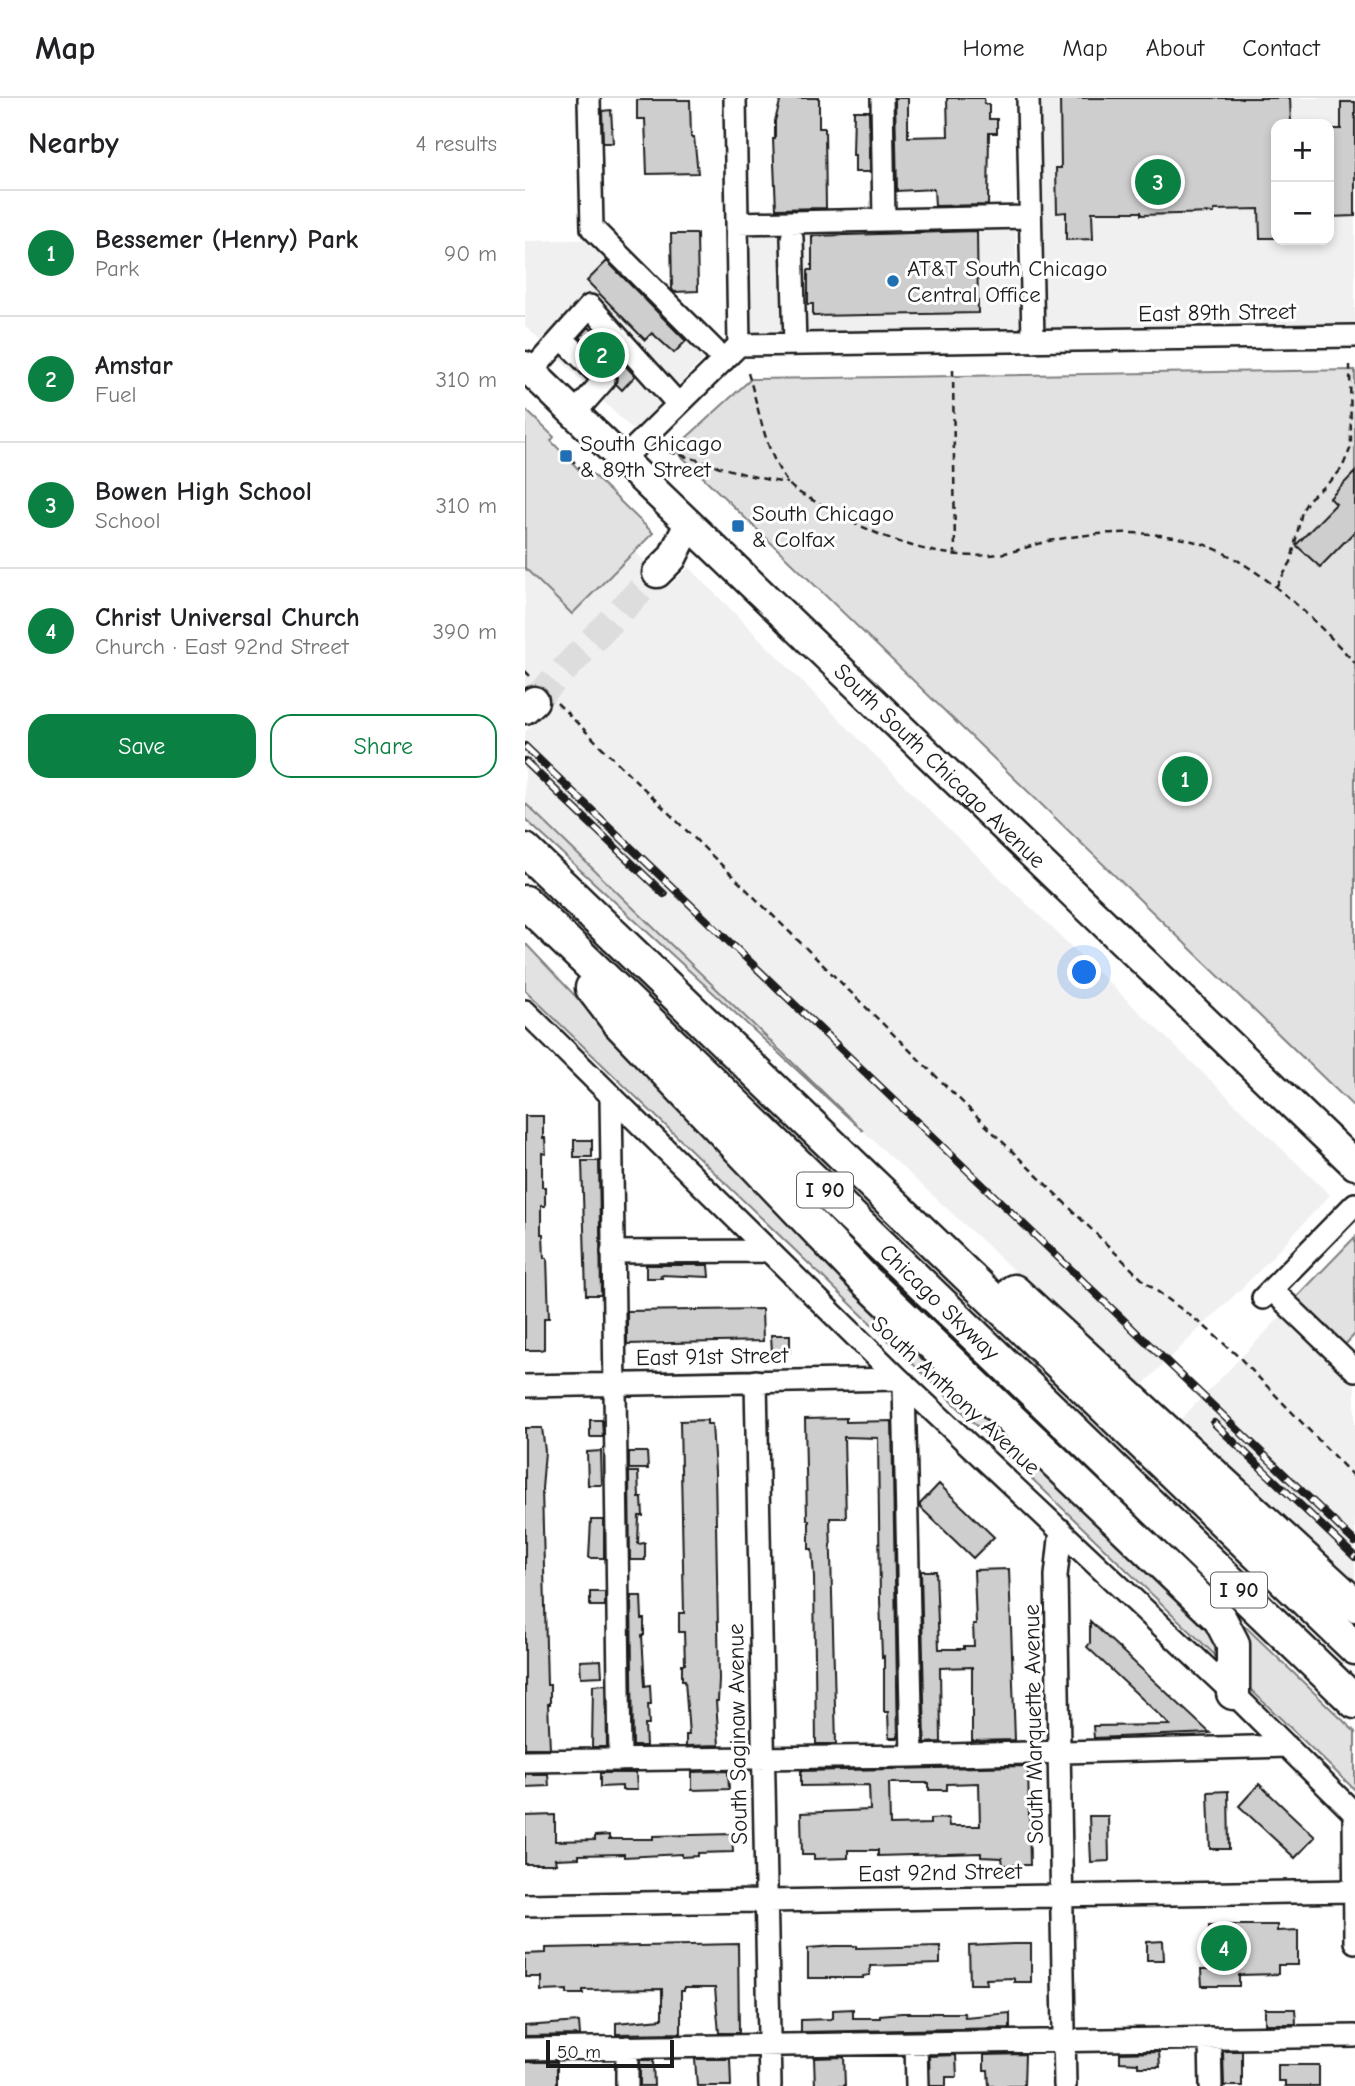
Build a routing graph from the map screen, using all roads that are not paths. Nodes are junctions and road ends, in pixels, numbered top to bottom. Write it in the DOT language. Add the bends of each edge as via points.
graph roads {
  1 [pos="589,98"];
  2 [pos="735,98"];
  3 [pos="882,98"];
  4 [pos="1028,98"];
  5 [pos="1030,217"];
  6 [pos="884,220"];
  7 [pos="737,223"];
  8 [pos="792,238"];
  9 [pos="1355,336"];
  10 [pos="562,338"];
  11 [pos="1033,341"];
  12 [pos="796,344"];
  13 [pos="732,353"];
  14 [pos="528,369"];
  15 [pos="678,404"];
  16 [pos="575,414"];
  17 [pos="622,460"];
  18 [pos="689,524"];
  19 [pos="651,567"];
  20 [pos="525,850"];
  21 [pos="526,903"];
  22 [pos="525,1011"];
  23 [pos="780,1094"];
  24 [pos="611,1095"];
  25 [pos="1355,1165"];
  26 [pos="1355,1204"];
  27 [pos="769,1251"];
  28 [pos="612,1252"];
  29 [pos="1355,1370"];
  30 [pos="756,1381"];
  31 [pos="901,1381"];
  32 [pos="613,1384"];
  33 [pos="525,1386"];
  34 [pos="1061,1530"];
  35 [pos="1355,1605"];
  36 [pos="1355,1648"];
  37 [pos="1233,1693"];
  38 [pos="1355,1702"];
  39 [pos="1287,1746"];
  40 [pos="1059,1753"];
  41 [pos="912,1756"];
  42 [pos="764,1758"];
  43 [pos="525,1760"];
  44 [pos="620,1760"];
  45 [pos="1354,1813"];
  46 [pos="1355,1891"];
  47 [pos="1062,1896"];
  48 [pos="766,1901"];
  49 [pos="525,1905"];
  50 [pos="1355,1942"];
  51 [pos="1355,2036"];
  52 [pos="1210,2038"];
  53 [pos="1064,2040"];
  54 [pos="916,2042"];
  55 [pos="769,2045"];
  56 [pos="627,2047"];
  57 [pos="525,2049"];
  58 [pos="627,2086"];
  59 [pos="770,2086"];
  60 [pos="917,2086"];
  61 [pos="1065,2086"];
  62 [pos="1211,2086"];
  1 -- 13 [label="street" via="592,228"];
  2 -- 7 [label="street"];
  3 -- 6 [label="street"];
  4 -- 5 [label="street"];
  5 -- 6 [label="street"];
  5 -- 11 [label="street"];
  6 -- 7 [label="street"];
  7 -- 13 [label="street"];
  8 -- 12 [label="street"];
  9 -- 11 [label="street, East 89th Street"];
  10 -- 14 [label="street"];
  10 -- 15 [label="street" via="590,306"];
  10 -- 16 [label="street" via="604,380"];
  11 -- 12 [label="street, East 89th Street"];
  12 -- 13 [label="street, East 89th Street"];
  13 -- 15 [label="street"];
  14 -- 16 [label="main road, South South Chicago Avenue"];
  15 -- 17 [label="street"];
  16 -- 17 [label="main road, South South Chicago Avenue"];
  17 -- 18 [label="main road, South South Chicago Avenue"];
  18 -- 19 [label="main road" via="672,558"];
  18 -- 25 [label="main road, South South Chicago Avenue"];
  20 -- 23 [label="highway, Chicago Skyway / I 90"];
  21 -- 37 [label="highway" via="618,1022 865,1280 1220,1619 1233,1644"];
  21 -- 38 [label="highway, Chicago Skyway / I 90"];
  22 -- 24 [label="street, South Anthony Avenue"];
  23 -- 35 [label="highway" via="907,1189"];
  23 -- 36 [label="highway, Chicago Skyway / I 90"];
  24 -- 27 [label="street, South Anthony Avenue"];
  24 -- 28 [label="street"];
  26 -- 29 [label="street" via="1267,1294"];
  27 -- 28 [label="street"];
  27 -- 31 [label="street, South Anthony Avenue"];
  28 -- 32 [label="street"];
  30 -- 31 [label="street, East 91st Street"];
  30 -- 32 [label="street, East 91st Street"];
  30 -- 42 [label="street, South Saginaw Avenue"];
  31 -- 34 [label="street, South Anthony Avenue"];
  31 -- 41 [label="street"];
  32 -- 33 [label="street, East 91st Street"];
  32 -- 44 [label="street"];
  34 -- 37 [label="street, South Anthony Avenue"];
  34 -- 40 [label="street, South Marquette Avenue" via="1056,1576"];
  37 -- 39 [label="street, South Anthony Avenue"];
  39 -- 40 [label="street"];
  39 -- 45 [label="street, South Anthony Avenue"];
  40 -- 41 [label="street"];
  40 -- 47 [label="street, South Marquette Avenue"];
  41 -- 42 [label="street"];
  42 -- 44 [label="street"];
  42 -- 48 [label="street, South Saginaw Avenue"];
  43 -- 44 [label="street"];
  45 -- 46 [label="street"];
  46 -- 47 [label="street, East 92nd Street"];
  46 -- 50 [label="street"];
  47 -- 48 [label="street, East 92nd Street"];
  47 -- 53 [label="street, South Marquette Avenue"];
  48 -- 49 [label="street, East 92nd Street"];
  48 -- 55 [label="street, South Saginaw Avenue"];
  51 -- 52 [label="street"];
  52 -- 53 [label="street"];
  52 -- 62 [label="street"];
  53 -- 54 [label="street"];
  53 -- 61 [label="street, South Marquette Avenue"];
  54 -- 55 [label="street"];
  54 -- 60 [label="street"];
  55 -- 56 [label="street"];
  55 -- 59 [label="street, South Saginaw Avenue"];
  56 -- 57 [label="street"];
  56 -- 58 [label="street"];
}
